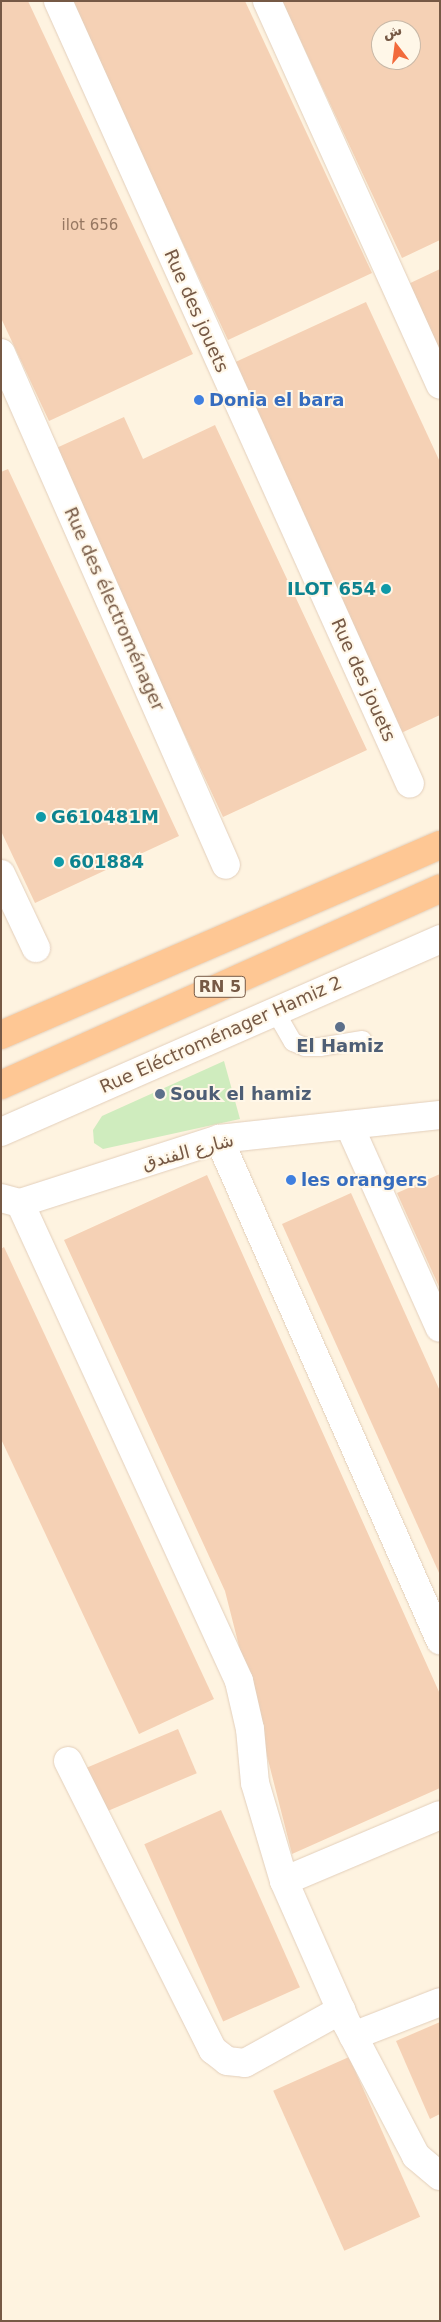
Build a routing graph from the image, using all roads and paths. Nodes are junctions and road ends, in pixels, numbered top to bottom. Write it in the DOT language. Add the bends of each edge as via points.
graph roads {
  1 [pos="58,1"];
  2 [pos="267,1"];
  3 [pos="1,353"];
  4 [pos="440,385"];
  5 [pos="410,784"];
  6 [pos="440,845"];
  7 [pos="226,865"];
  8 [pos="1,874"];
  9 [pos="440,889"];
  10 [pos="440,939"];
  11 [pos="36,948"];
  12 [pos="275,1011"];
  13 [pos="1,1036"];
  14 [pos="362,1040"];
  15 [pos="1,1085"];
  16 [pos="440,1115"];
  17 [pos="349,1125"];
  18 [pos="1,1132"];
  19 [pos="219,1139"];
  20 [pos="11,1200"];
  21 [pos="440,1328"];
  22 [pos="440,1640"];
  23 [pos="68,1761"];
  24 [pos="440,1815"];
  25 [pos="284,1881"];
  26 [pos="440,2002"];
  27 [pos="341,2010"];
  28 [pos="353,2036"];
  29 [pos="440,2176"];
  1 -- 5 [label="street, Rue des jouets"];
  2 -- 4 [label="street"];
  3 -- 7 [label="street, Rue des électroménager"];
  6 -- 13 [label="highway, RN 5"];
  8 -- 11 [label="street"];
  9 -- 15 [label="highway, RN 5"];
  10 -- 12 [label="street, Rue Eléctroménager Hamiz 2"];
  12 -- 14 [label="lane" via="293,1042 320,1047"];
  12 -- 18 [label="street, Rue Eléctroménager Hamiz 2"];
  16 -- 17 [label="street, شارع الفندق"];
  17 -- 19 [label="street, شارع الفندق"];
  17 -- 21 [label="street"];
  19 -- 20 [label="street, شارع الفندق"];
  19 -- 22 [label="street"];
  20 -- 25 [label="street" via="239,1681 250,1729 255,1783"];
  23 -- 27 [label="street" via="213,2050 228,2061 245,2063"];
  24 -- 25 [label="street"];
  25 -- 27 [label="street"];
  26 -- 28 [label="street"];
  27 -- 28 [label="street"];
  28 -- 29 [label="street" via="416,2156"];
}
